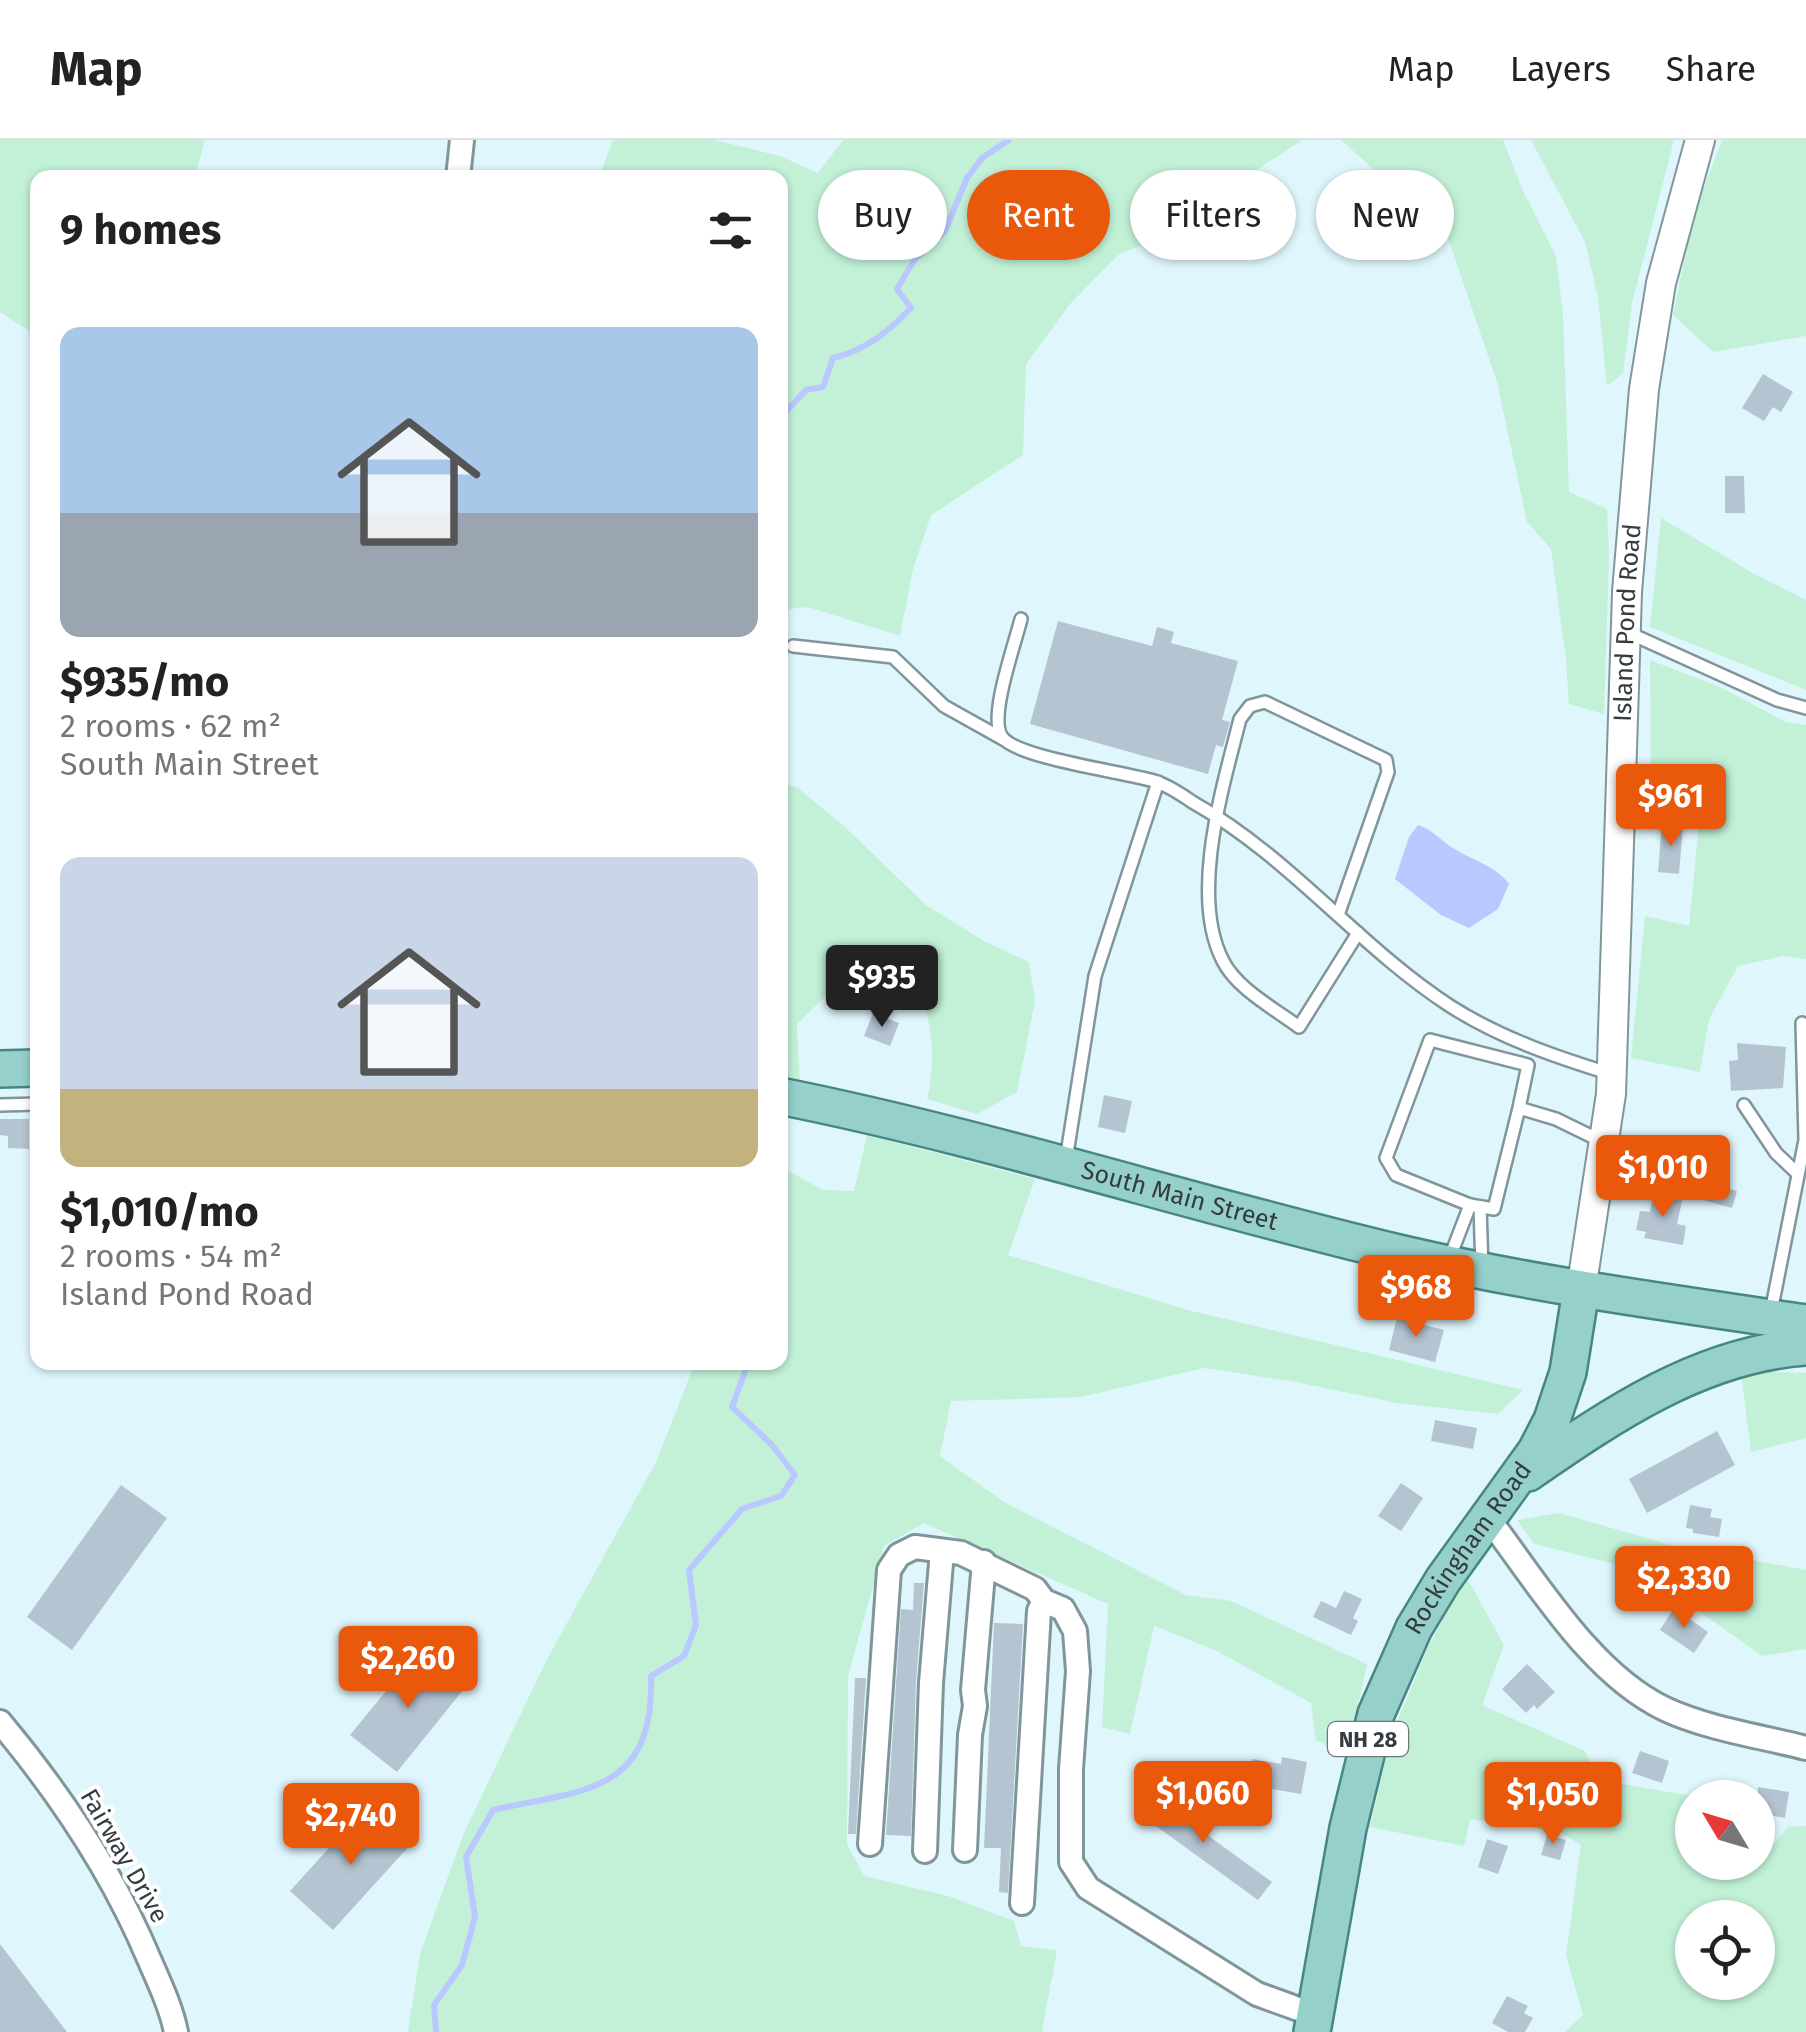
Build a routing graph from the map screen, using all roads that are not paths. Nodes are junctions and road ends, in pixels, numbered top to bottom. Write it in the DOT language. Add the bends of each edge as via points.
graph roads {
  1 [pos="462,140"];
  2 [pos="1700,140"];
  3 [pos="459,170"];
  4 [pos="1021,619"];
  5 [pos="1625,632"];
  6 [pos="793,646"];
  7 [pos="1806,708"];
  8 [pos="1003,739"];
  9 [pos="1158,782"];
  10 [pos="1216,815"];
  11 [pos="1338,915"];
  12 [pos="1358,932"];
  13 [pos="1802,1023"];
  14 [pos="30,1068"];
  15 [pos="0,1069"];
  16 [pos="1612,1074"];
  17 [pos="788,1098"];
  18 [pos="0,1104"];
  19 [pos="30,1104"];
  20 [pos="1744,1105"];
  21 [pos="1519,1108"];
  22 [pos="1605,1143"];
  23 [pos="1066,1164"];
  24 [pos="1797,1172"];
  25 [pos="1475,1206"];
  26 [pos="1465,1267"];
  27 [pos="1581,1290"];
  28 [pos="1788,1317"];
  29 [pos="1806,1347"];
  30 [pos="1515,1482"];
  31 [pos="1488,1518"];
  32 [pos="942,1551"];
  33 [pos="984,1562"];
  34 [pos="1044,1601"];
  35 [pos="0,1722"];
  36 [pos="1806,1748"];
  37 [pos="870,1844"];
  38 [pos="965,1850"];
  39 [pos="925,1851"];
  40 [pos="1022,1903"];
  41 [pos="1314,2023"];
  42 [pos="176,2032"];
  1 -- 3 [label="street"];
  2 -- 5 [label="street, Island Pond Road" via="1674,226 1649,353"];
  4 -- 8 [label="lane" via="996,721"];
  5 -- 7 [label="lane"];
  5 -- 16 [label="street, Island Pond Road"];
  6 -- 8 [label="lane" via="892,656 944,706"];
  8 -- 9 [label="lane" via="1024,751"];
  9 -- 10 [label="lane"];
  9 -- 23 [label="lane" via="1095,976"];
  10 -- 11 [label="lane"];
  10 -- 11 [label="lane" via="1240,719 1250,706 1265,702 1386,760 1388,772"];
  10 -- 12 [label="lane" via="1212,930 1224,964 1248,988 1299,1027"];
  11 -- 12 [label="lane"];
  12 -- 16 [label="lane" via="1451,1007 1524,1045"];
  13 -- 24 [label="lane" via="1805,1140"];
  14 -- 15 [label="main road"];
  16 -- 22 [label="street, Island Pond Road"];
  17 -- 23 [label="main road, South Main Street"];
  18 -- 19 [label="lane"];
  20 -- 24 [label="lane"];
  21 -- 22 [label="lane"];
  21 -- 25 [label="lane" via="1494,1210"];
  21 -- 25 [label="lane" via="1528,1065 1430,1040 1386,1158 1396,1175"];
  22 -- 27 [label="street, Island Pond Road"];
  23 -- 26 [label="main road, South Main Street"];
  24 -- 28 [label="lane"];
  25 -- 26 [label="lane"];
  25 -- 26 [label="lane"];
  26 -- 27 [label="main road, South Main Street"];
  27 -- 28 [label="main road"];
  27 -- 30 [label="main road, Rockingham Road / NH 28" via="1562,1396"];
  29 -- 30 [label="main road, NH 28" via="1742,1358 1672,1384"];
  30 -- 31 [label="main road, Rockingham Road / NH 28"];
  31 -- 36 [label="street" via="1596,1658 1630,1687 1682,1716"];
  31 -- 41 [label="main road, Rockingham Road / NH 28" via="1414,1628 1376,1714 1356,1786"];
  32 -- 33 [label="street"];
  32 -- 37 [label="street" via="915,1547 889,1570"];
  32 -- 39 [label="street"];
  33 -- 34 [label="street" via="1035,1588"];
  33 -- 38 [label="street"];
  34 -- 40 [label="street"];
  34 -- 41 [label="street" via="1063,1609 1076,1632 1071,1862 1088,1888"];
  35 -- 42 [label="street, Fairway Drive" via="97,1854 138,1934"];
}
